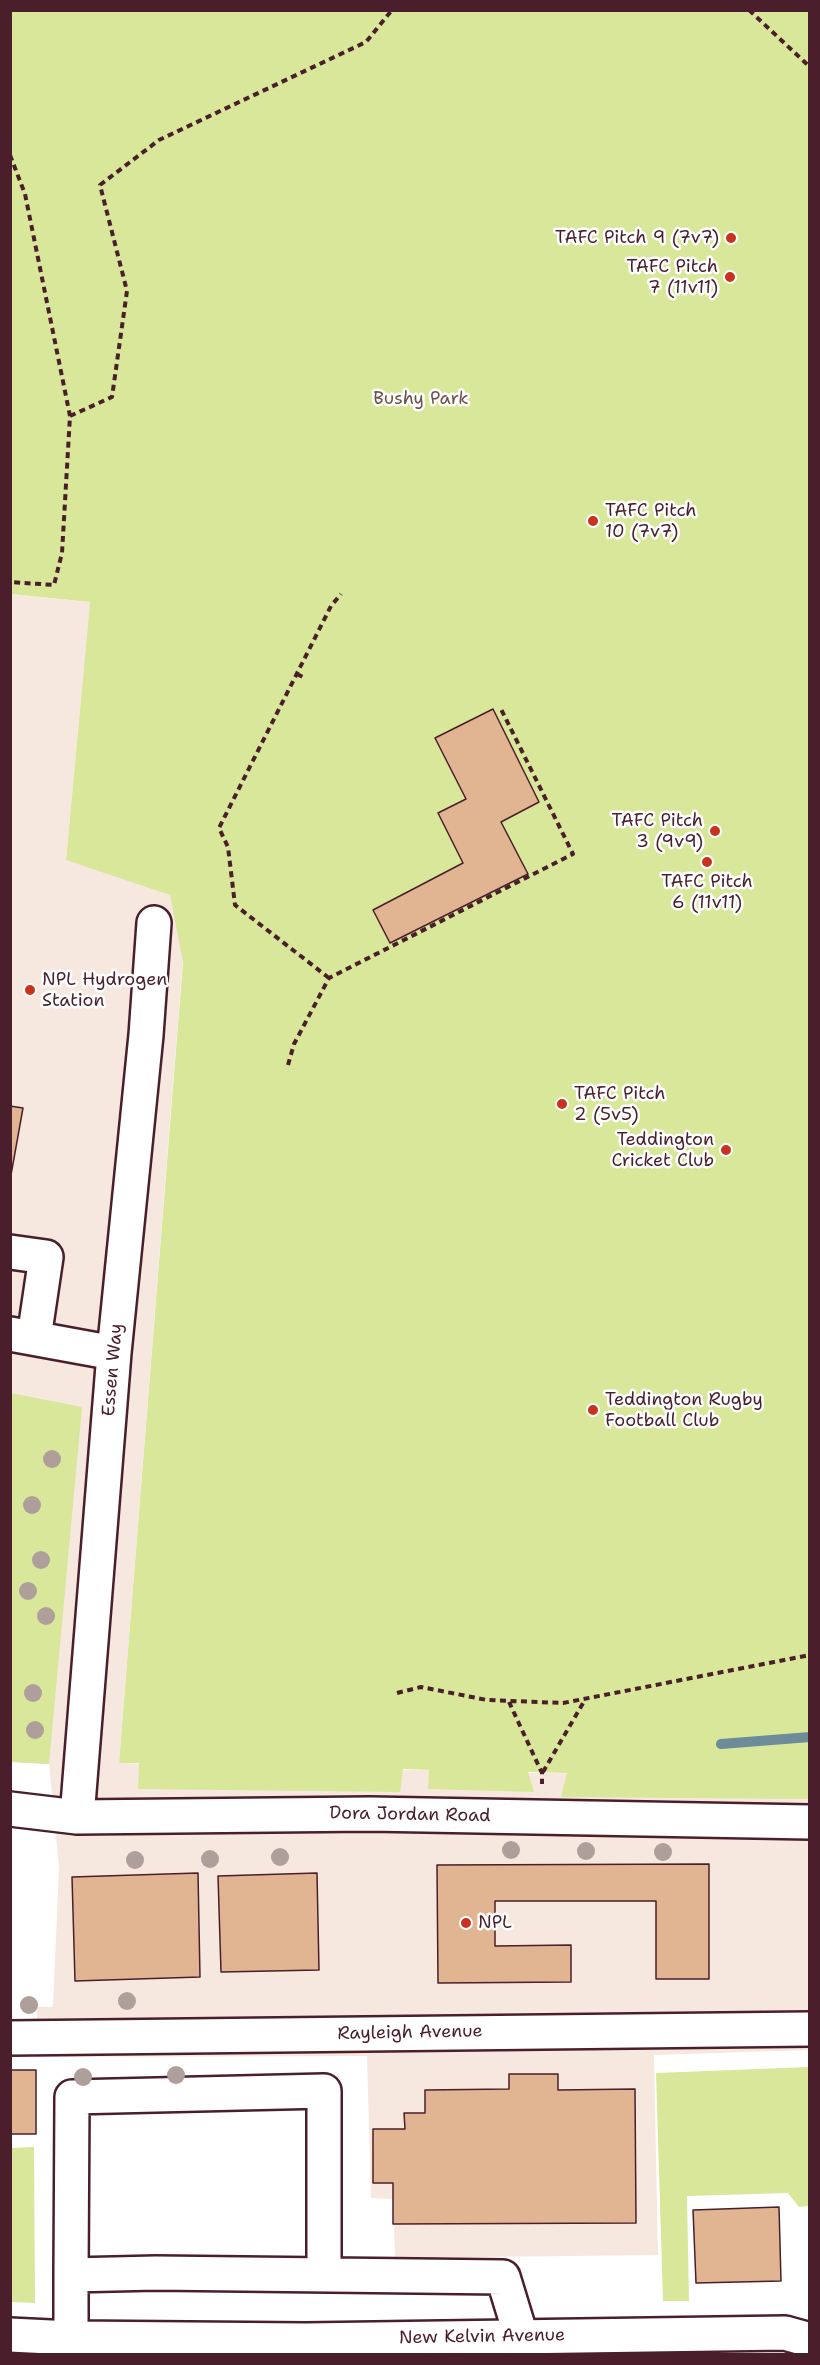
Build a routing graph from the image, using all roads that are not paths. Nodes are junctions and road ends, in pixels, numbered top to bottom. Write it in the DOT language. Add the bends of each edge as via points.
graph roads {
  1 [pos="154,923"];
  2 [pos="10,1252"];
  3 [pos="22,1336"];
  4 [pos="114,1353"];
  5 [pos="10,1809"];
  6 [pos="77,1817"];
  7 [pos="810,1822"];
  8 [pos="810,2029"];
  9 [pos="10,2038"];
  10 [pos="324,2274"];
  11 [pos="71,2275"];
  12 [pos="10,2335"];
  13 [pos="521,2336"];
  14 [pos="71,2338"];
  15 [pos="810,2340"];
  1 -- 4 [label="street, Essen Way"];
  2 -- 3 [label="street" via="46,1257"];
  3 -- 4 [label="street"];
  4 -- 6 [label="street, Essen Way"];
  5 -- 6 [label="street, Dora Jordan Road"];
  6 -- 7 [label="street, Dora Jordan Road" via="370,1814"];
  8 -- 9 [label="street, Rayleigh Avenue"];
  10 -- 11 [label="street"];
  10 -- 11 [label="street" via="324,2091 72,2097"];
  10 -- 13 [label="street" via="503,2277"];
  11 -- 14 [label="street"];
  12 -- 14 [label="street, New Kelvin Avenue"];
  13 -- 14 [label="street, New Kelvin Avenue" via="306,2340"];
  13 -- 15 [label="street, New Kelvin Avenue" via="785,2333"];
}
